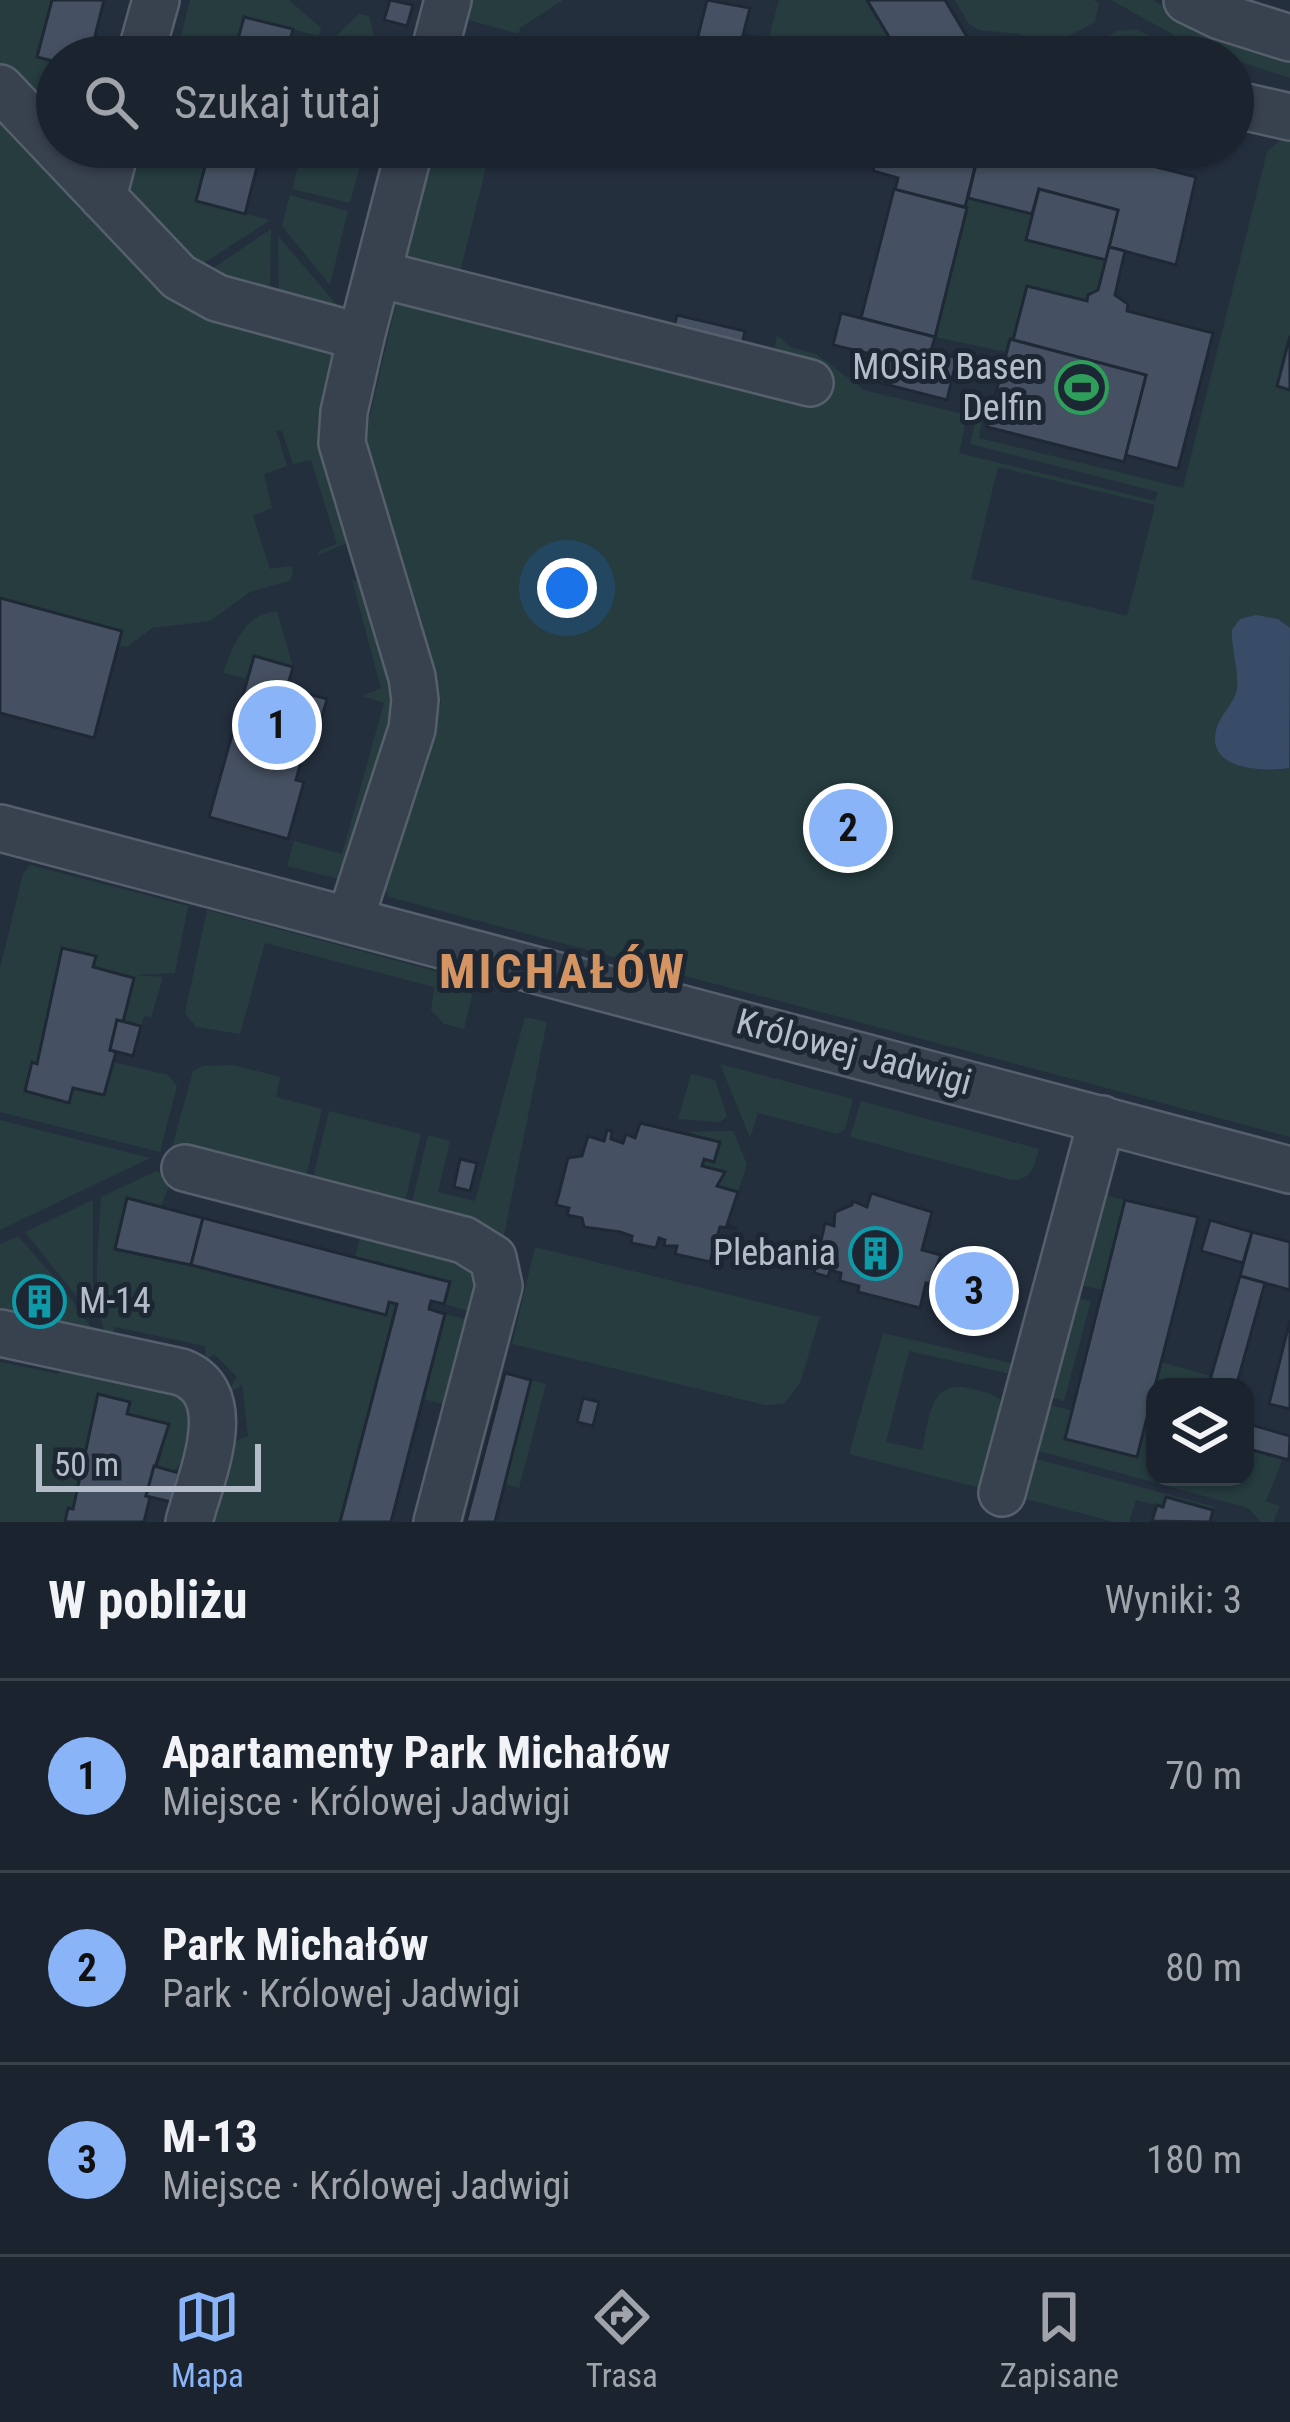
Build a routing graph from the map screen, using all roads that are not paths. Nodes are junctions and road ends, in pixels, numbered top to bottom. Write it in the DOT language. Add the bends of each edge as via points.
graph roads {
  1 [pos="156,0"];
  2 [pos="448,0"];
  3 [pos="1187,0"];
  4 [pos="146,36"];
  5 [pos="439,36"];
  6 [pos="1290,38"];
  7 [pos="0,88"];
  8 [pos="1254,109"];
  9 [pos="1290,117"];
  10 [pos="36,126"];
  11 [pos="76,168"];
  12 [pos="111,168"];
  13 [pos="405,168"];
  14 [pos="103,197"];
  15 [pos="378,274"];
  16 [pos="361,337"];
  17 [pos="810,383"];
  18 [pos="0,828"];
  19 [pos="350,920"];
  20 [pos="1102,1119"];
  21 [pos="185,1168"];
  22 [pos="1290,1170"];
  23 [pos="0,1333"];
  24 [pos="1002,1493"];
  25 [pos="189,1522"];
  26 [pos="436,1522"];
  1 -- 4 [label="street"];
  2 -- 5 [label="street"];
  3 -- 6 [label="street"];
  7 -- 10 [label="street"];
  8 -- 9 [label="street"];
  11 -- 14 [label="street"];
  12 -- 14 [label="street"];
  13 -- 15 [label="street"];
  14 -- 16 [label="street" via="196,287"];
  15 -- 16 [label="street"];
  15 -- 17 [label="street"];
  16 -- 19 [label="street" via="343,454 415,700"];
  18 -- 19 [label="street, Królowej Jadwigi"];
  19 -- 20 [label="street, Królowej Jadwigi"];
  20 -- 22 [label="street, Królowej Jadwigi"];
  20 -- 24 [label="street"];
  21 -- 26 [label="street" via="464,1240 493,1258 499,1286"];
  23 -- 25 [label="street" via="181,1372 202,1384 214,1414"];
}
